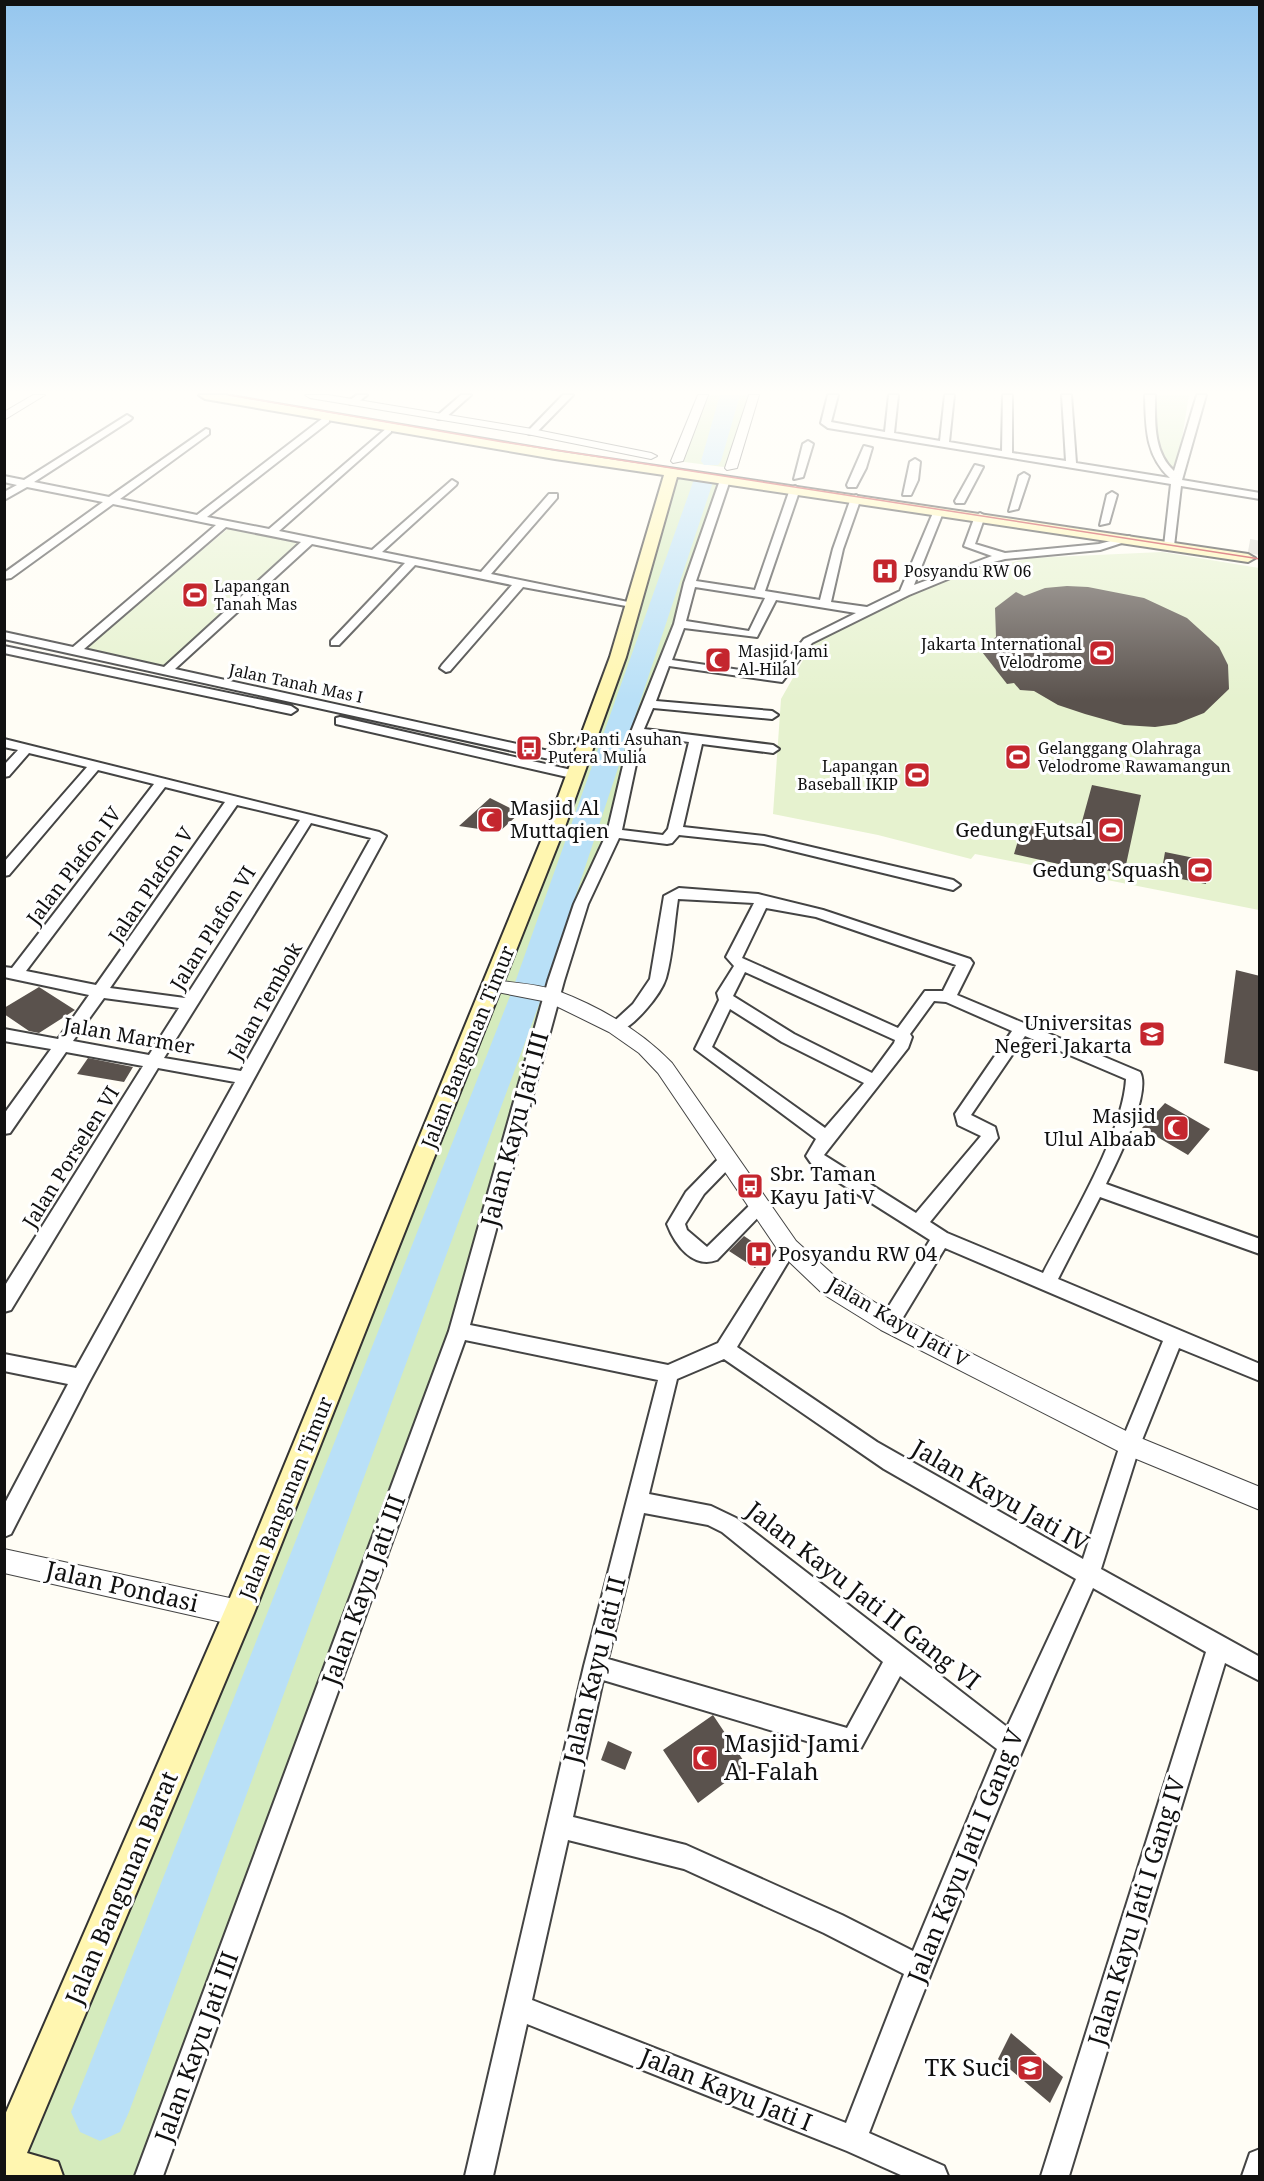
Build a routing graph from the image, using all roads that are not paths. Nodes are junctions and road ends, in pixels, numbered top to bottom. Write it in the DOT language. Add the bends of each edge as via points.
graph roads {
  1 [pos="96,497"];
  2 [pos="116,497"];
  3 [pos="227,497"];
  4 [pos="312,497"];
  5 [pos="437,497"];
  6 [pos="552,497"];
  7 [pos="671,497"];
  8 [pos="715,497"];
  9 [pos="791,497"];
  10 [pos="850,497"];
  11 [pos="871,497"];
  12 [pos="932,497"];
  13 [pos="962,497"];
  14 [pos="1017,497"];
  15 [pos="1111,497"];
  16 [pos="1174,497"];
  17 [pos="112,500"];
  18 [pos="960,501"];
  19 [pos="1013,509"];
  20 [pos="939,510"];
  21 [pos="980,516"];
  22 [pos="198,519"];
  23 [pos="1104,523"];
  24 [pos="223,524"];
  25 [pos="272,532"];
  26 [pos="1129,539"];
  27 [pos="310,540"];
  28 [pos="1170,540"];
  29 [pos="1248,552"];
  30 [pos="375,553"];
  31 [pos="1005,556"];
  32 [pos="414,560"];
  33 [pos="485,574"];
  34 [pos="7,576"];
  35 [pos="521,582"];
  36 [pos="690,584"];
  37 [pos="905,593"];
  38 [pos="759,594"];
  39 [pos="772,596"];
  40 [pos="825,604"];
  41 [pos="633,606"];
  42 [pos="869,611"];
  43 [pos="680,624"];
  44 [pos="4,636"];
  45 [pos="335,643"];
  46 [pos="4,649"];
  47 [pos="75,651"];
  48 [pos="663,662"];
  49 [pos="447,668"];
  50 [pos="166,671"];
  51 [pos="647,704"];
  52 [pos="771,716"];
  53 [pos="637,732"];
  54 [pos="696,741"];
  55 [pos="4,742"];
  56 [pos="27,748"];
  57 [pos="773,748"];
  58 [pos="95,766"];
  59 [pos="578,768"];
  60 [pos="4,773"];
  61 [pos="163,781"];
  62 [pos="233,801"];
  63 [pos="308,818"];
  64 [pos="675,830"];
  65 [pos="614,833"];
  66 [pos="4,872"];
  67 [pos="953,885"];
  68 [pos="762,902"];
  69 [pos="742,965"];
  70 [pos="10,973"];
  71 [pos="498,987"];
  72 [pos="102,992"];
  73 [pos="549,995"];
  74 [pos="948,997"];
  75 [pos="727,999"];
  76 [pos="189,1004"];
  77 [pos="616,1027"];
  78 [pos="1022,1028"];
  79 [pos="4,1035"];
  80 [pos="901,1035"];
  81 [pos="63,1045"];
  82 [pos="154,1062"];
  83 [pos="246,1078"];
  84 [pos="875,1081"];
  85 [pos="4,1128"];
  86 [pos="827,1138"];
  87 [pos="728,1160"];
  88 [pos="1096,1188"];
  89 [pos="760,1206"];
  90 [pos="917,1225"];
  91 [pos="941,1238"];
  92 [pos="788,1247"];
  93 [pos="1260,1247"];
  94 [pos="1046,1284"];
  95 [pos="4,1305"];
  96 [pos="890,1323"];
  97 [pos="459,1331"];
  98 [pos="1174,1337"];
  99 [pos="725,1349"];
  100 [pos="4,1362"];
  101 [pos="1260,1373"];
  102 [pos="669,1374"];
  103 [pos="81,1378"];
  104 [pos="1130,1445"];
  105 [pos="1260,1500"];
  106 [pos="637,1502"];
  107 [pos="4,1527"];
  108 [pos="4,1561"];
  109 [pos="1088,1576"];
  110 [pos="239,1613"];
  111 [pos="1219,1646"];
  112 [pos="897,1659"];
  113 [pos="595,1666"];
  114 [pos="1260,1670"];
  115 [pos="1011,1745"];
  116 [pos="558,1826"];
  117 [pos="919,1968"];
  118 [pos="516,2007"];
  119 [pos="853,2140"];
  120 [pos="1260,2163"];
  121 [pos="17,2169"];
  122 [pos="148,2176"];
  123 [pos="479,2176"];
  124 [pos="934,2176"];
  125 [pos="1055,2176"];
  126 [pos="1256,2176"];
  1 -- 17 [label="street"];
  2 -- 17 [label="street"];
  3 -- 22 [label="street"];
  4 -- 25 [label="street"];
  5 -- 30 [label="street"];
  6 -- 33 [label="street"];
  7 -- 41 [label="main road, Jalan Bangunan Timur"];
  8 -- 36 [label="street, Jalan Kayu Jati III"];
  9 -- 38 [label="street"];
  10 -- 40 [label="street"];
  11 -- 20 [label="main road"];
  12 -- 18 [label="main road"];
  13 -- 18 [label="street"];
  14 -- 19 [label="street"];
  15 -- 23 [label="street"];
  16 -- 28 [label="street"];
  17 -- 22 [label="street"];
  17 -- 34 [label="street"];
  18 -- 19 [label="main road"];
  19 -- 23 [label="main road"];
  20 -- 21 [label="main road"];
  20 -- 37 [label="street"];
  21 -- 26 [label="main road"];
  21 -- 31 [label="street" via="969,546"];
  22 -- 24 [label="street"];
  23 -- 28 [label="main road"];
  24 -- 25 [label="street"];
  24 -- 47 [label="street"];
  25 -- 27 [label="street"];
  26 -- 28 [label="main road"];
  26 -- 31 [label="street" via="1100,547"];
  27 -- 30 [label="street"];
  27 -- 50 [label="street"];
  28 -- 29 [label="main road"];
  30 -- 32 [label="street"];
  31 -- 37 [label="street"];
  32 -- 33 [label="street"];
  32 -- 45 [label="street"];
  33 -- 35 [label="street"];
  35 -- 41 [label="street"];
  35 -- 49 [label="street"];
  36 -- 38 [label="street"];
  36 -- 43 [label="street, Jalan Kayu Jati III"];
  37 -- 42 [label="street"];
  38 -- 39 [label="street"];
  39 -- 40 [label="street"];
  39 -- 43 [label="street" via="753,635"];
  40 -- 42 [label="street"];
  41 -- 59 [label="main road, Jalan Bangunan Timur"];
  42 -- 48 [label="street" via="808,640 778,679"];
  43 -- 48 [label="street, Jalan Kayu Jati III"];
  44 -- 47 [label="street, Jalan Tanah Mas I"];
  46 -- 59 [label="street, Jalan Tanah Mas I"];
  47 -- 50 [label="street, Jalan Tanah Mas I"];
  48 -- 51 [label="street, Jalan Kayu Jati III"];
  50 -- 59 [label="street, Jalan Tanah Mas I"];
  51 -- 52 [label="street"];
  51 -- 53 [label="street, Jalan Kayu Jati III"];
  53 -- 54 [label="street"];
  53 -- 65 [label="street, Jalan Kayu Jati III"];
  54 -- 57 [label="street"];
  54 -- 64 [label="street"];
  55 -- 56 [label="street, Jalan Tembok"];
  56 -- 58 [label="street, Jalan Tembok"];
  56 -- 60 [label="street"];
  58 -- 61 [label="street, Jalan Tembok"];
  58 -- 66 [label="street"];
  59 -- 71 [label="main road, Jalan Bangunan Timur"];
  61 -- 62 [label="street, Jalan Tembok"];
  61 -- 70 [label="street, Jalan Plafon IV"];
  62 -- 63 [label="street, Jalan Tembok"];
  62 -- 72 [label="street, Jalan Plafon V"];
  63 -- 76 [label="street, Jalan Plafon VI"];
  63 -- 83 [label="street, Jalan Tembok" via="374,833 378,839"];
  64 -- 65 [label="street" via="667,840"];
  64 -- 67 [label="street" via="764,840"];
  65 -- 73 [label="street, Jalan Kayu Jati III" via="581,904"];
  68 -- 69 [label="street" via="734,957"];
  68 -- 74 [label="street" via="818,913 965,963"];
  68 -- 77 [label="street" via="754,898 672,894 658,980 639,1008"];
  69 -- 75 [label="street" via="724,993"];
  69 -- 80 [label="street"];
  70 -- 72 [label="street"];
  71 -- 73 [label="street, Jalan Kayu Jati V"];
  71 -- 110 [label="main road, Jalan Bangunan Timur"];
  72 -- 76 [label="street"];
  72 -- 81 [label="street, Jalan Plafon V"];
  73 -- 77 [label="street, Jalan Kayu Jati V"];
  73 -- 97 [label="street, Jalan Kayu Jati III"];
  74 -- 78 [label="street"];
  74 -- 80 [label="street" via="930,995"];
  75 -- 84 [label="street" via="788,1038"];
  75 -- 86 [label="street" via="703,1049"];
  76 -- 82 [label="street, Jalan Plafon VI"];
  77 -- 87 [label="street, Jalan Kayu Jati V" via="646,1048 665,1068"];
  78 -- 88 [label="street" via="1134,1076 1135,1093"];
  78 -- 90 [label="street" via="963,1114 964,1120 989,1132 989,1138"];
  79 -- 81 [label="street, Jalan Marmer"];
  80 -- 84 [label="street" via="902,1044"];
  81 -- 82 [label="street, Jalan Marmer"];
  81 -- 85 [label="street, Jalan Plafon V"];
  82 -- 83 [label="street, Jalan Marmer"];
  82 -- 95 [label="street, Jalan Porselen VI"];
  83 -- 103 [label="street, Jalan Tembok"];
  84 -- 86 [label="street"];
  86 -- 90 [label="street" via="816,1150 819,1161"];
  87 -- 89 [label="street, Jalan Kayu Jati V"];
  87 -- 89 [label="street" via="687,1203 676,1224 680,1234 699,1254 711,1255"];
  88 -- 93 [label="street"];
  88 -- 94 [label="street"];
  89 -- 92 [label="street, Jalan Kayu Jati V"];
  90 -- 91 [label="street"];
  91 -- 94 [label="street"];
  91 -- 96 [label="street"];
  92 -- 96 [label="street, Jalan Kayu Jati V" via="831,1287"];
  92 -- 99 [label="street"];
  94 -- 98 [label="street"];
  96 -- 104 [label="street, Jalan Kayu Jati V"];
  97 -- 102 [label="street"];
  97 -- 122 [label="street, Jalan Kayu Jati III"];
  98 -- 101 [label="street"];
  98 -- 104 [label="street, Jalan Kayu Jati I Gang V"];
  99 -- 102 [label="street"];
  99 -- 109 [label="street, Jalan Kayu Jati IV" via="890,1462"];
  100 -- 103 [label="street"];
  102 -- 106 [label="street, Jalan Kayu Jati II"];
  103 -- 107 [label="street, Jalan Tembok"];
  104 -- 105 [label="street, Jalan Kayu Jati V"];
  104 -- 109 [label="street, Jalan Kayu Jati I Gang V"];
  106 -- 112 [label="street, Jalan Kayu Jati II Gang VI" via="720,1519"];
  106 -- 113 [label="street, Jalan Kayu Jati II"];
  108 -- 110 [label="street, Jalan Pondasi"];
  109 -- 111 [label="street, Jalan Kayu Jati IV"];
  109 -- 115 [label="street, Jalan Kayu Jati I Gang V"];
  110 -- 121 [label="main road, Jalan Bangunan Barat"];
  111 -- 114 [label="street, Jalan Kayu Jati IV"];
  111 -- 125 [label="street, Jalan Kayu Jati I Gang IV"];
  112 -- 113 [label="street" via="853,1740"];
  112 -- 115 [label="street, Jalan Kayu Jati II Gang VI"];
  113 -- 116 [label="street, Jalan Kayu Jati II"];
  115 -- 117 [label="street, Jalan Kayu Jati I Gang V"];
  116 -- 117 [label="street" via="686,1857"];
  116 -- 118 [label="street, Jalan Kayu Jati II"];
  117 -- 119 [label="street, Jalan Kayu Jati I Gang V"];
  118 -- 119 [label="street, Jalan Kayu Jati I"];
  118 -- 123 [label="street, Jalan Kayu Jati II"];
  119 -- 124 [label="street, Jalan Kayu Jati I"];
  120 -- 126 [label="street"];
}
